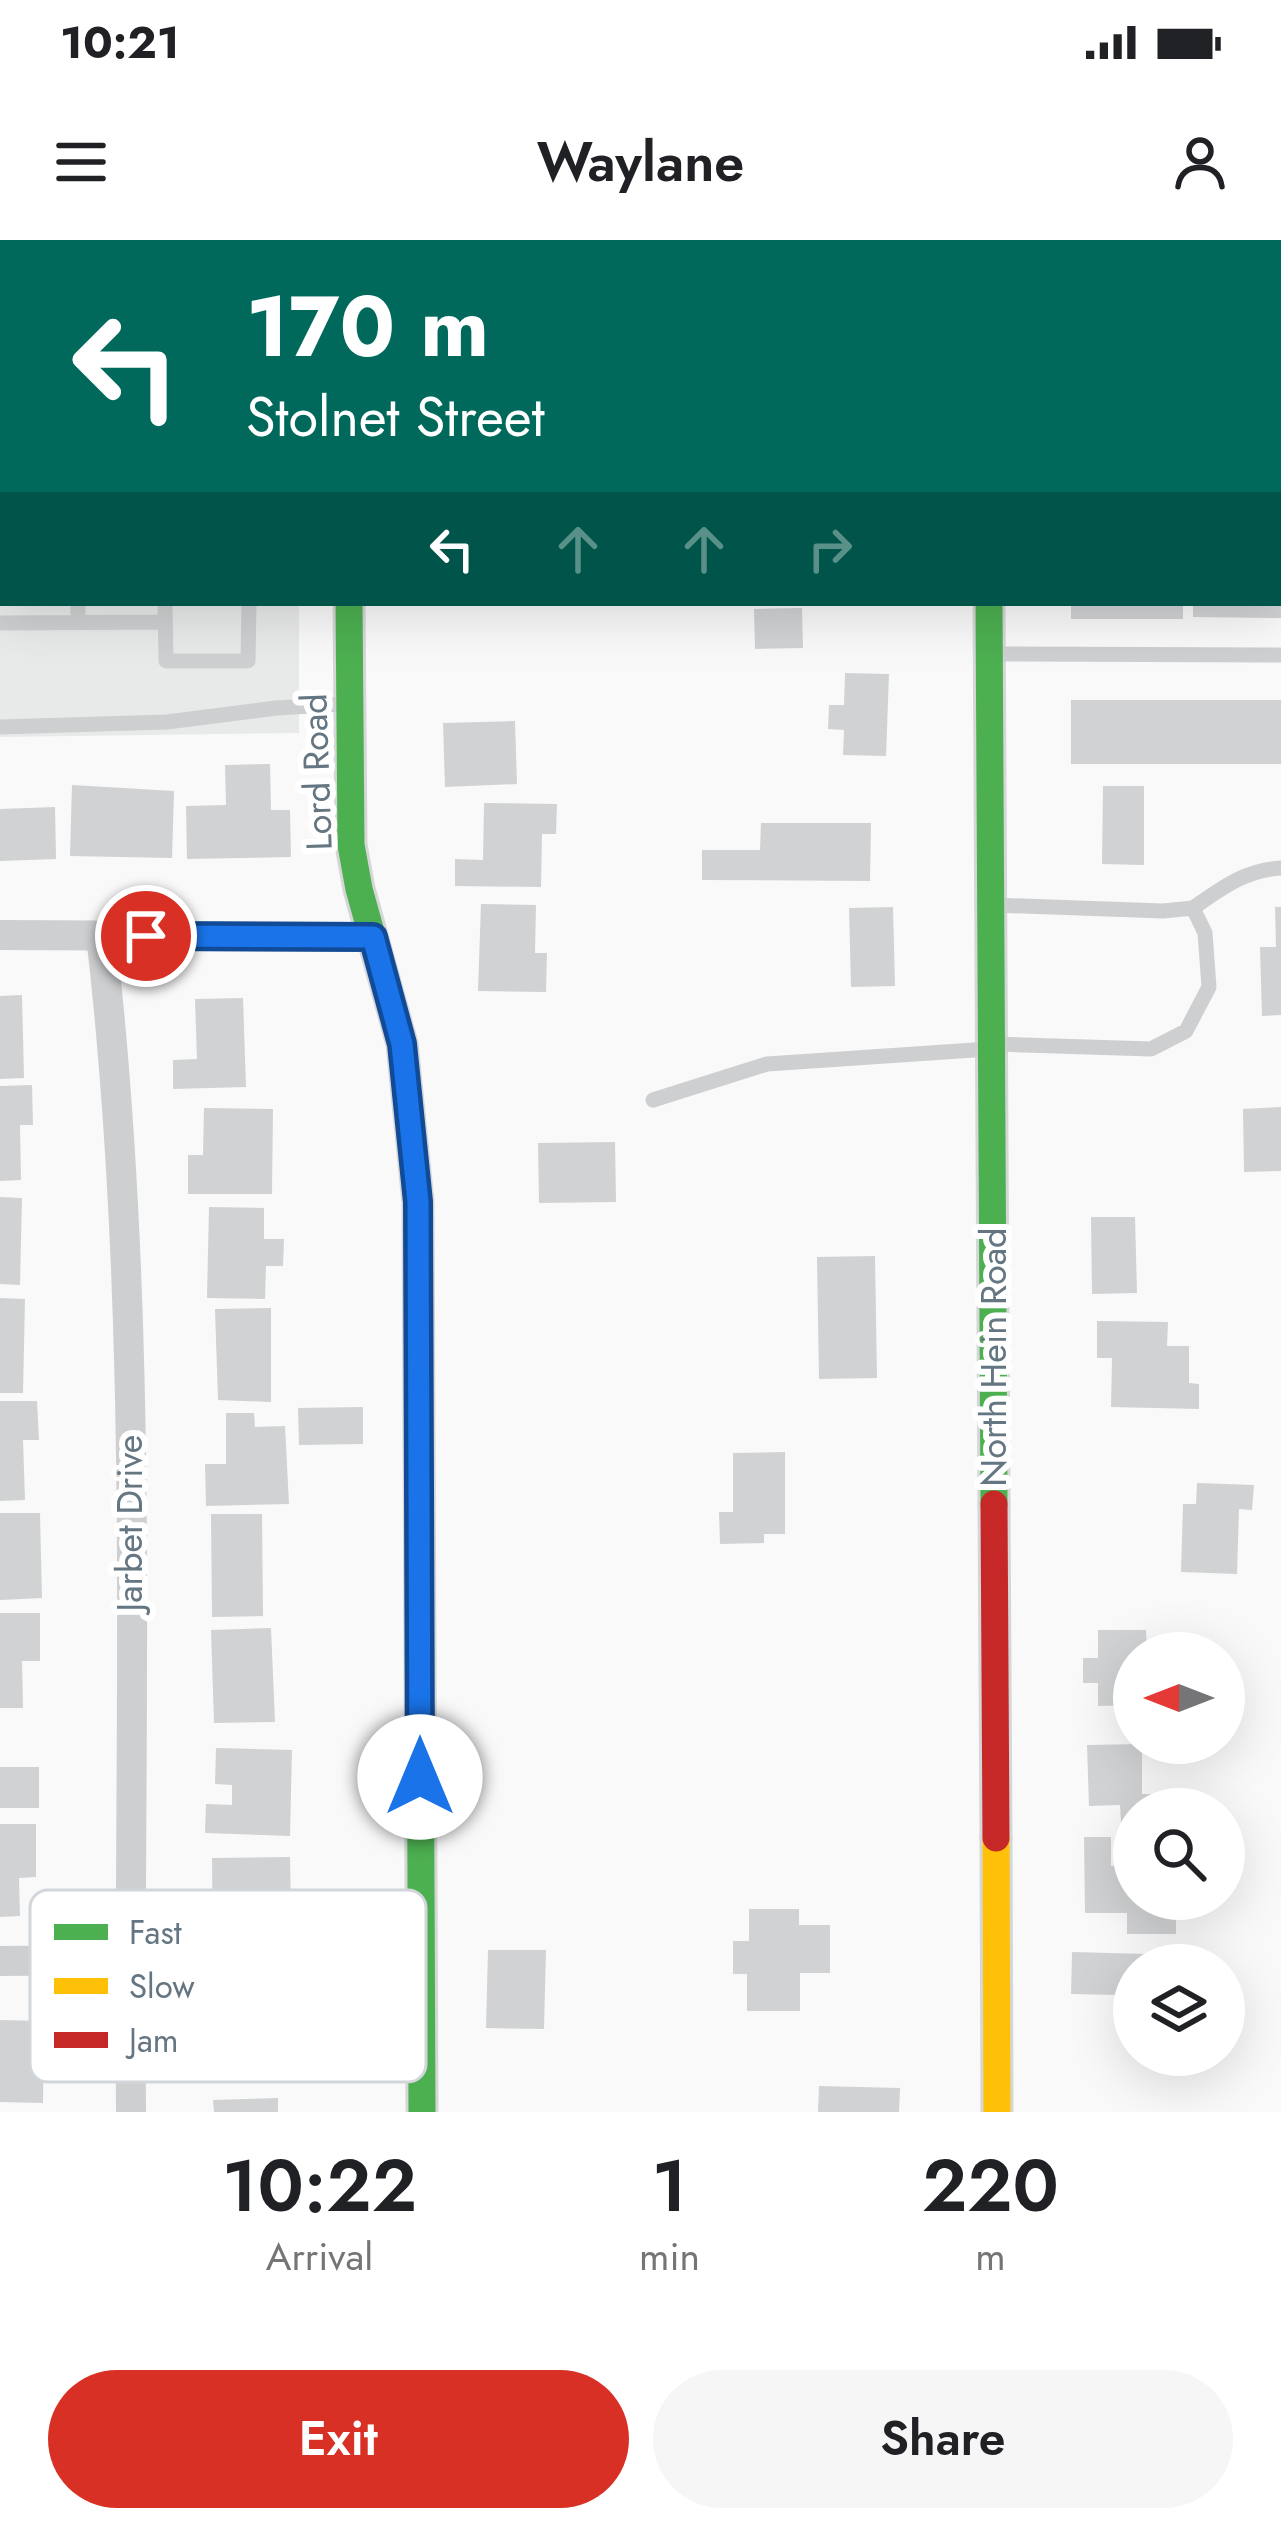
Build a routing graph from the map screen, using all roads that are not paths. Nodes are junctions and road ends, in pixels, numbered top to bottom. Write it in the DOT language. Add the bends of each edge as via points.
graph roads {
  1 [pos="78,606"];
  2 [pos="165,606"];
  3 [pos="249,606"];
  4 [pos="349,606"];
  5 [pos="989,606"];
  6 [pos="78,622"];
  7 [pos="165,622"];
  8 [pos="0,623"];
  9 [pos="989,654"];
  10 [pos="1281,655"];
  11 [pos="349,704"];
  12 [pos="0,727"];
  13 [pos="1281,868"];
  14 [pos="991,904"];
  15 [pos="1193,908"];
  16 [pos="0,935"];
  17 [pos="101,935"];
  18 [pos="373,937"];
  19 [pos="992,1047"];
  20 [pos="653,1100"];
  21 [pos="130,1890"];
  22 [pos="421,1890"];
  23 [pos="0,1961"];
  24 [pos="30,1961"];
  25 [pos="131,2082"];
  26 [pos="422,2082"];
  27 [pos="131,2112"];
  28 [pos="422,2112"];
  29 [pos="997,2112"];
  1 -- 6 [label="lane"];
  2 -- 7 [label="lane"];
  3 -- 7 [label="lane" via="248,661 166,661"];
  4 -- 11 [label="main road, Lord Road"];
  5 -- 9 [label="main road, North Hein Road"];
  6 -- 7 [label="lane"];
  6 -- 8 [label="lane"];
  9 -- 10 [label="lane"];
  9 -- 14 [label="main road, North Hein Road"];
  11 -- 12 [label="lane"];
  11 -- 18 [label="main road, Lord Road" via="351,845"];
  13 -- 15 [label="lane" via="1236,879"];
  14 -- 15 [label="lane"];
  14 -- 19 [label="main road, North Hein Road"];
  15 -- 19 [label="lane" via="1205,933 1209,987 1186,1031 1150,1048"];
  16 -- 17 [label="street"];
  17 -- 18 [label="street"];
  17 -- 21 [label="street, Jarbet Drive" via="117,1072 129,1436"];
  18 -- 22 [label="main road, Lord Road" via="402,1044 418,1202"];
  19 -- 20 [label="lane" via="767,1064"];
  19 -- 29 [label="main road, North Hein Road"];
  23 -- 24 [label="street"];
  25 -- 27 [label="street, Jarbet Drive"];
  26 -- 28 [label="main road, Lord Road"];
}
